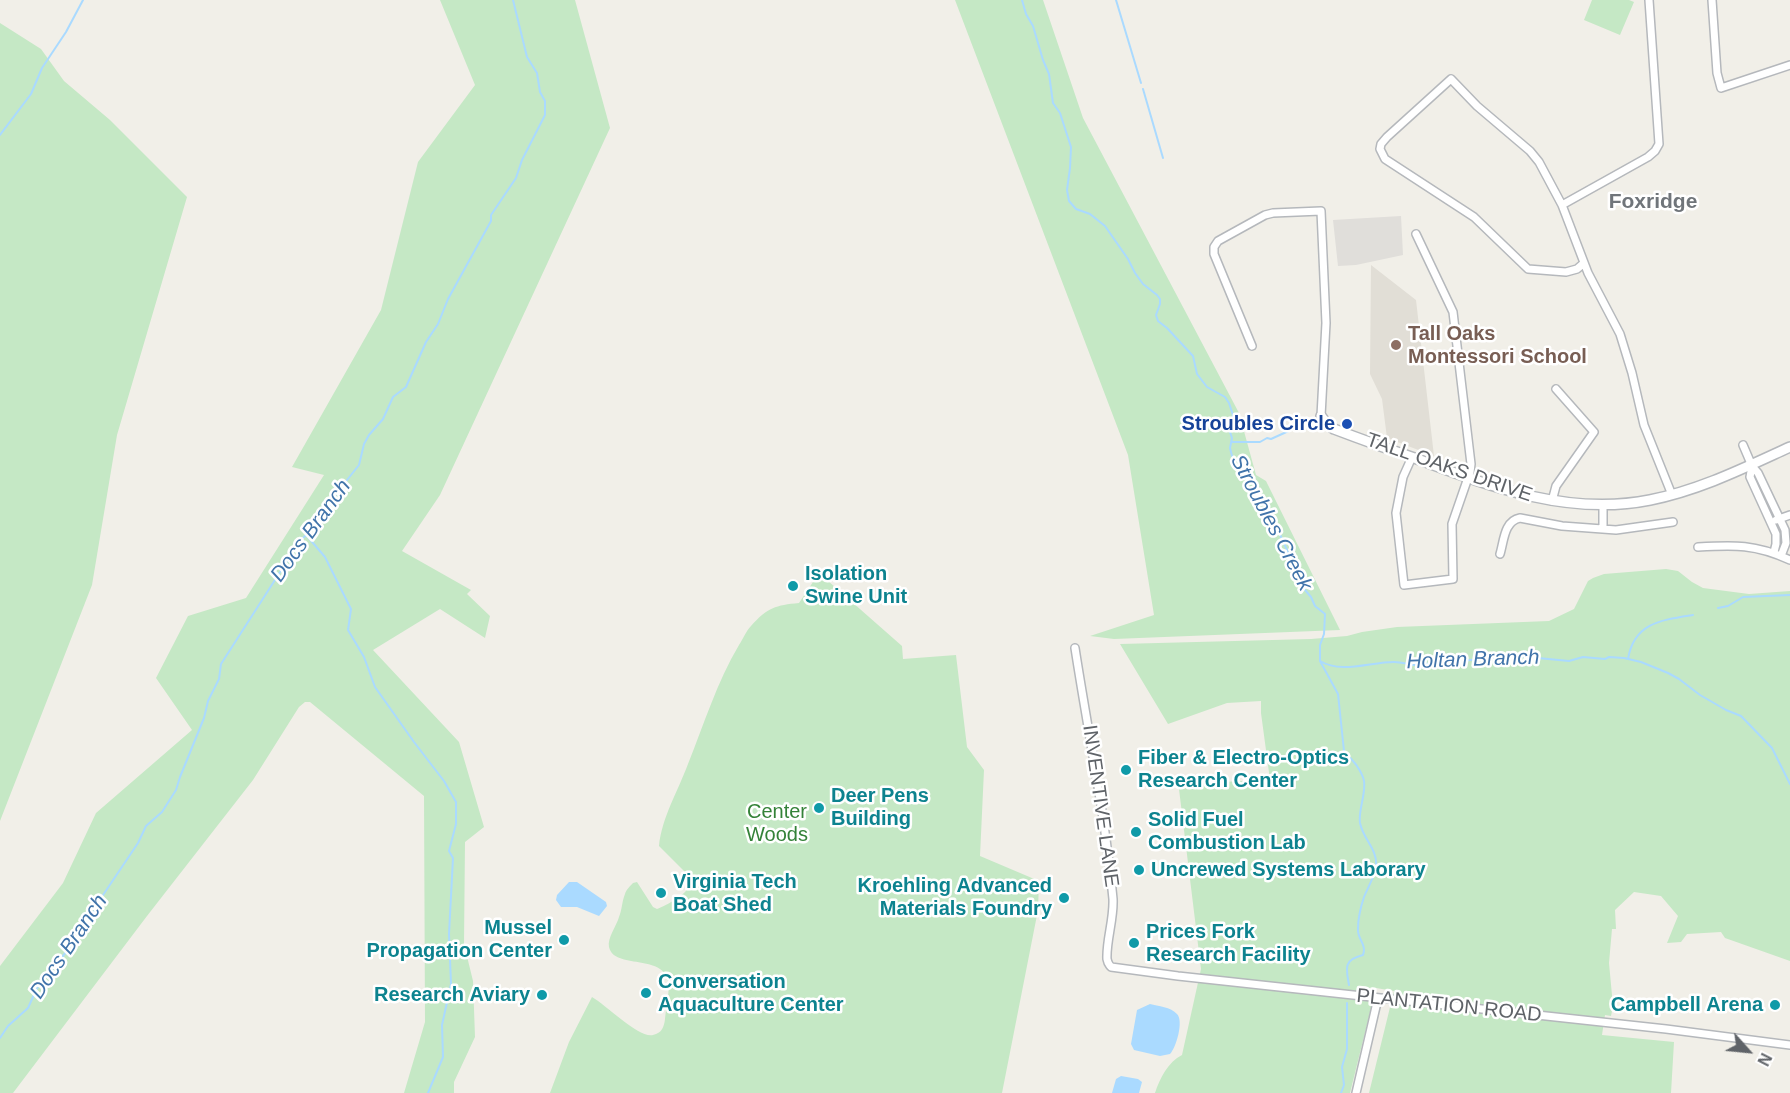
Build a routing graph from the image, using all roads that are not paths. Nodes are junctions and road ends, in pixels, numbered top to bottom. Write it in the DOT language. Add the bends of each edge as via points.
graph roads {
  1 [pos="1649,0"];
  2 [pos="1712,0"];
  3 [pos="1790,65"];
  4 [pos="1562,205"];
  5 [pos="1416,234"];
  6 [pos="1584,263"];
  7 [pos="1252,346"];
  8 [pos="1556,389"];
  9 [pos="1322,416"];
  10 [pos="1743,445"];
  11 [pos="1790,447"];
  12 [pos="1412,458"];
  13 [pos="1752,466"];
  14 [pos="1468,478"];
  15 [pos="1672,495"];
  16 [pos="1552,501"];
  17 [pos="1603,504"];
  18 [pos="1790,514"];
  19 [pos="1780,518"];
  20 [pos="1673,522"];
  21 [pos="1771,522"];
  22 [pos="1603,529"];
  23 [pos="1698,547"];
  24 [pos="1500,554"];
  25 [pos="1777,554"];
  26 [pos="1790,560"];
  27 [pos="1075,648"];
  28 [pos="1109,965"];
  29 [pos="1378,998"];
  30 [pos="1790,1045"];
  31 [pos="1356,1093"];
  1 -- 4 [label="street" via="1659,144 1648,157"];
  2 -- 3 [label="street" via="1721,88"];
  4 -- 6 [label="street"];
  4 -- 6 [label="street" via="1536,158 1451,79 1381,144 1385,159 1474,217 1528,269 1566,272"];
  5 -- 14 [label="street" via="1454,312 1471,464"];
  6 -- 15 [label="street" via="1623,340 1644,425"];
  7 -- 9 [label="street" via="1214,254 1215,245 1265,215 1321,210 1326,323"];
  8 -- 16 [label="street" via="1594,432 1556,486"];
  9 -- 12 [label="street, TALL OAKS DRIVE" via="1334,429"];
  10 -- 13 [label="street"];
  11 -- 13 [label="street, TALL OAKS DRIVE"];
  12 -- 14 [label="street, TALL OAKS DRIVE"];
  12 -- 14 [label="street" via="1403,477 1396,517 1404,585 1453,579 1452,524"];
  13 -- 15 [label="street, TALL OAKS DRIVE"];
  13 -- 19 [label="street"];
  13 -- 21 [label="street" via="1750,477"];
  14 -- 16 [label="street, TALL OAKS DRIVE" via="1518,495"];
  15 -- 17 [label="street, TALL OAKS DRIVE"];
  16 -- 17 [label="street, TALL OAKS DRIVE"];
  17 -- 22 [label="street"];
  18 -- 19 [label="street"];
  19 -- 21 [label="street"];
  19 -- 25 [label="street" via="1786,538"];
  20 -- 22 [label="street"];
  21 -- 25 [label="street"];
  22 -- 24 [label="street" via="1515,519 1508,524"];
  23 -- 25 [label="street" via="1736,545"];
  25 -- 26 [label="street"];
  27 -- 28 [label="street, INVENTIVE LANE" via="1111,882"];
  28 -- 29 [label="street, PLANTATION ROAD"];
  29 -- 30 [label="street, PLANTATION ROAD"];
  29 -- 31 [label="street"];
}
